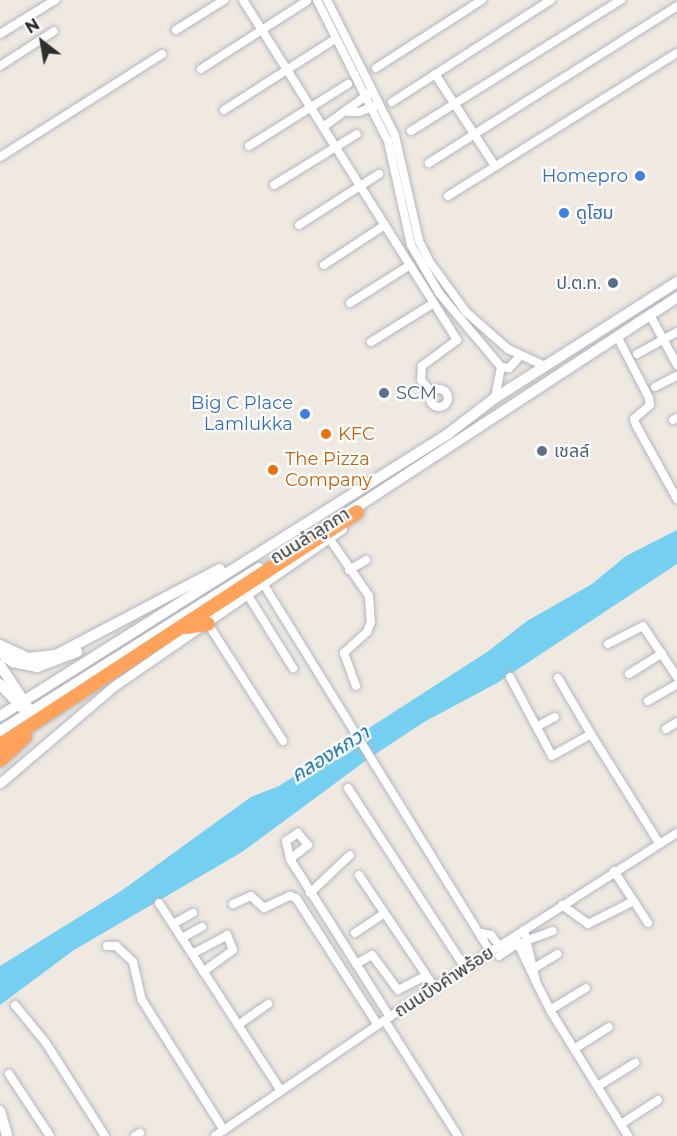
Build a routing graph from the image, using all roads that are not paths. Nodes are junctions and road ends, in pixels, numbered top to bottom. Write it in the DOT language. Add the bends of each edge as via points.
graph roads {
  1 [pos="55,0"];
  2 [pos="224,0"];
  3 [pos="243,0"];
  4 [pos="318,0"];
  5 [pos="327,0"];
  6 [pos="482,0"];
  7 [pos="551,0"];
  8 [pos="621,0"];
  9 [pos="307,1"];
  10 [pos="677,6"];
  11 [pos="176,30"];
  12 [pos="262,30"];
  13 [pos="54,31"];
  14 [pos="0,34"];
  15 [pos="332,41"];
  16 [pos="677,53"];
  17 [pos="162,54"];
  18 [pos="0,66"];
  19 [pos="376,68"];
  20 [pos="201,69"];
  21 [pos="287,69"];
  22 [pos="435,74"];
  23 [pos="348,84"];
  24 [pos="370,93"];
  25 [pos="380,101"];
  26 [pos="392,102"];
  27 [pos="455,104"];
  28 [pos="373,107"];
  29 [pos="311,108"];
  30 [pos="224,110"];
  31 [pos="349,112"];
  32 [pos="323,127"];
  33 [pos="411,131"];
  34 [pos="357,134"];
  35 [pos="475,134"];
  36 [pos="249,146"];
  37 [pos="336,147"];
  38 [pos="0,158"];
  39 [pos="429,163"];
  40 [pos="495,166"];
  41 [pos="379,174"];
  42 [pos="274,185"];
  43 [pos="361,185"];
  44 [pos="448,196"];
  45 [pos="404,202"];
  46 [pos="299,225"];
  47 [pos="385,225"];
  48 [pos="324,265"];
  49 [pos="410,265"];
  50 [pos="677,282"];
  51 [pos="677,297"];
  52 [pos="350,303"];
  53 [pos="434,303"];
  54 [pos="650,315"];
  55 [pos="473,316"];
  56 [pos="466,325"];
  57 [pos="677,332"];
  58 [pos="617,336"];
  59 [pos="497,340"];
  60 [pos="663,340"];
  61 [pos="371,342"];
  62 [pos="488,349"];
  63 [pos="637,354"];
  64 [pos="520,356"];
  65 [pos="677,365"];
  66 [pos="545,366"];
  67 [pos="501,367"];
  68 [pos="677,376"];
  69 [pos="655,387"];
  70 [pos="432,393"];
  71 [pos="495,399"];
  72 [pos="677,499"];
  73 [pos="368,500"];
  74 [pos="357,512"];
  75 [pos="329,538"];
  76 [pos="245,559"];
  77 [pos="366,560"];
  78 [pos="350,570"];
  79 [pos="212,572"];
  80 [pos="264,585"];
  81 [pos="249,597"];
  82 [pos="208,624"];
  83 [pos="181,628"];
  84 [pos="608,644"];
  85 [pos="0,645"];
  86 [pos="0,653"];
  87 [pos="662,653"];
  88 [pos="77,666"];
  89 [pos="293,668"];
  90 [pos="107,674"];
  91 [pos="629,674"];
  92 [pos="1,676"];
  93 [pos="84,677"];
  94 [pos="510,677"];
  95 [pos="677,677"];
  96 [pos="558,678"];
  97 [pos="677,684"];
  98 [pos="356,686"];
  99 [pos="648,701"];
  100 [pos="22,702"];
  101 [pos="28,712"];
  102 [pos="555,717"];
  103 [pos="677,722"];
  104 [pos="4,724"];
  105 [pos="538,726"];
  106 [pos="666,729"];
  107 [pos="591,734"];
  108 [pos="0,736"];
  109 [pos="283,741"];
  110 [pos="0,745"];
  111 [pos="0,760"];
  112 [pos="0,783"];
  113 [pos="348,788"];
  114 [pos="677,833"];
  115 [pos="659,843"];
  116 [pos="350,855"];
  117 [pos="290,859"];
  118 [pos="614,871"];
  119 [pos="359,875"];
  120 [pos="310,893"];
  121 [pos="634,901"];
  122 [pos="159,903"];
  123 [pos="233,904"];
  124 [pos="562,905"];
  125 [pos="193,913"];
  126 [pos="383,914"];
  127 [pos="543,918"];
  128 [pos="648,923"];
  129 [pos="173,924"];
  130 [pos="202,927"];
  131 [pos="524,930"];
  132 [pos="355,933"];
  133 [pos="481,933"];
  134 [pos="182,938"];
  135 [pos="516,940"];
  136 [pos="526,941"];
  137 [pos="107,946"];
  138 [pos="500,947"];
  139 [pos="491,953"];
  140 [pos="192,954"];
  141 [pos="558,954"];
  142 [pos="499,956"];
  143 [pos="356,964"];
  144 [pos="466,969"];
  145 [pos="531,969"];
  146 [pos="203,972"];
  147 [pos="426,976"];
  148 [pos="586,987"];
  149 [pos="435,988"];
  150 [pos="268,1004"];
  151 [pos="15,1005"];
  152 [pos="550,1010"];
  153 [pos="384,1021"];
  154 [pos="238,1025"];
  155 [pos="609,1027"];
  156 [pos="574,1049"];
  157 [pos="635,1064"];
  158 [pos="9,1074"];
  159 [pos="598,1086"];
  160 [pos="281,1091"];
  161 [pos="658,1100"];
  162 [pos="0,1110"];
  163 [pos="621,1124"];
  164 [pos="224,1130"];
  165 [pos="7,1136"];
  166 [pos="50,1136"];
  167 [pos="105,1136"];
  168 [pos="215,1136"];
  169 [pos="458,1136"];
  170 [pos="628,1136"];
  1 -- 14 [label="street"];
  2 -- 11 [label="street"];
  3 -- 12 [label="street"];
  4 -- 24 [label="street"];
  5 -- 24 [label="street"];
  6 -- 19 [label="street"];
  7 -- 22 [label="street"];
  8 -- 27 [label="street"];
  9 -- 12 [label="street"];
  10 -- 35 [label="street"];
  12 -- 20 [label="street"];
  12 -- 21 [label="street"];
  13 -- 18 [label="street"];
  15 -- 21 [label="street"];
  16 -- 40 [label="street"];
  17 -- 38 [label="street"];
  21 -- 29 [label="street"];
  21 -- 30 [label="street"];
  22 -- 26 [label="street"];
  22 -- 27 [label="street"];
  23 -- 29 [label="street"];
  24 -- 25 [label="street"];
  24 -- 28 [label="street"];
  24 -- 31 [label="street"];
  25 -- 28 [label="street"];
  25 -- 45 [label="street" via="395,136"];
  27 -- 33 [label="street"];
  27 -- 35 [label="street"];
  28 -- 31 [label="street"];
  28 -- 45 [label="street" via="388,141"];
  29 -- 32 [label="street"];
  29 -- 36 [label="street"];
  31 -- 32 [label="street"];
  32 -- 37 [label="street"];
  34 -- 37 [label="street"];
  35 -- 39 [label="street"];
  35 -- 40 [label="street"];
  37 -- 42 [label="street"];
  37 -- 43 [label="street"];
  40 -- 44 [label="street"];
  41 -- 43 [label="street"];
  43 -- 46 [label="street"];
  43 -- 47 [label="street"];
  45 -- 55 [label="street" via="419,241 445,288"];
  45 -- 56 [label="street" via="411,245 422,267"];
  47 -- 48 [label="street"];
  47 -- 49 [label="street"];
  49 -- 52 [label="street"];
  49 -- 53 [label="street"];
  50 -- 66 [label="main road, ถนนลำลูกกา"];
  51 -- 54 [label="main road, ถนนลำลูกกา"];
  53 -- 61 [label="street"];
  53 -- 70 [label="street" via="457,340 422,366 421,380"];
  54 -- 58 [label="main road, ถนนลำลูกกา"];
  54 -- 60 [label="street"];
  55 -- 56 [label="street"];
  55 -- 59 [label="street"];
  56 -- 62 [label="street"];
  57 -- 60 [label="street"];
  58 -- 72 [label="street" via="649,398 650,405 634,419 636,425"];
  58 -- 73 [label="main road, ถนนลำลูกกา"];
  59 -- 62 [label="street"];
  59 -- 64 [label="street"];
  60 -- 63 [label="street"];
  60 -- 65 [label="street"];
  62 -- 67 [label="street"];
  64 -- 66 [label="street"];
  64 -- 67 [label="street" via="509,368"];
  66 -- 71 [label="main road, ถนนลำลูกกา"];
  67 -- 71 [label="street"];
  68 -- 69 [label="street"];
  71 -- 76 [label="main road, ถนนลำลูกกา" via="448,434"];
  73 -- 74 [label="main road"];
  73 -- 93 [label="main road, ถนนลำลูกกา"];
  74 -- 75 [label="street" via="348,525"];
  74 -- 83 [label="highway"];
  75 -- 78 [label="street"];
  75 -- 80 [label="street"];
  76 -- 79 [label="main road"];
  76 -- 88 [label="main road, ถนนลำลูกกา"];
  77 -- 78 [label="street"];
  78 -- 98 [label="street" via="369,596 371,612 367,632 344,653"];
  79 -- 85 [label="main road" via="56,655 28,658"];
  79 -- 86 [label="main road" via="55,664 31,667"];
  80 -- 81 [label="street"];
  80 -- 133 [label="street"];
  81 -- 82 [label="street"];
  81 -- 89 [label="street"];
  82 -- 83 [label="highway"];
  82 -- 109 [label="street"];
  82 -- 112 [label="street" via="114,686"];
  83 -- 90 [label="highway"];
  84 -- 87 [label="street" via="641,625"];
  87 -- 91 [label="street"];
  87 -- 95 [label="street"];
  88 -- 93 [label="main road"];
  88 -- 100 [label="main road, ถนนลำลูกกา"];
  90 -- 110 [label="highway"];
  90 -- 111 [label="highway"];
  92 -- 100 [label="main road"];
  93 -- 101 [label="main road, ถนนลำลูกกา"];
  94 -- 105 [label="street"];
  96 -- 107 [label="street"];
  97 -- 99 [label="street"];
  100 -- 101 [label="main road"];
  100 -- 104 [label="main road, ถนนลำลูกกา"];
  101 -- 104 [label="main road, ถนนลำลูกกา"];
  102 -- 105 [label="street"];
  103 -- 106 [label="street"];
  104 -- 108 [label="highway"];
  105 -- 107 [label="street" via="536,732 552,756"];
  107 -- 115 [label="street"];
  113 -- 144 [label="street"];
  114 -- 115 [label="street, ถนนบึงคำพร้อย"];
  115 -- 118 [label="street, ถนนบึงคำพร้อย"];
  116 -- 120 [label="street"];
  117 -- 120 [label="street"];
  118 -- 121 [label="street"];
  118 -- 124 [label="street, ถนนบึงคำพร้อย"];
  119 -- 126 [label="street"];
  120 -- 143 [label="street"];
  121 -- 124 [label="street" via="588,924"];
  121 -- 128 [label="street"];
  122 -- 129 [label="street"];
  123 -- 153 [label="street" via="251,896 264,908 290,896 296,898"];
  124 -- 127 [label="street, ถนนบึงคำพร้อย"];
  125 -- 129 [label="street"];
  126 -- 132 [label="street"];
  126 -- 147 [label="street"];
  127 -- 131 [label="street, ถนนบึงคำพร้อย"];
  127 -- 136 [label="street" via="550,932"];
  129 -- 134 [label="street"];
  130 -- 134 [label="street"];
  131 -- 135 [label="street, ถนนบึงคำพร้อย"];
  131 -- 136 [label="street"];
  133 -- 138 [label="street" via="491,935"];
  133 -- 139 [label="street"];
  134 -- 140 [label="street"];
  135 -- 136 [label="street"];
  135 -- 138 [label="street, ถนนบึงคำพร้อย"];
  135 -- 142 [label="street"];
  135 -- 145 [label="street"];
  136 -- 145 [label="street"];
  137 -- 164 [label="street" via="116,946 133,962 142,1000"];
  138 -- 139 [label="street, ถนนบึงคำพร้อย"];
  139 -- 144 [label="street, ถนนบึงคำพร้อย"];
  140 -- 146 [label="street"];
  140 -- 146 [label="street" via="227,935 233,950"];
  141 -- 145 [label="street"];
  143 -- 147 [label="street" via="372,955 398,990"];
  143 -- 153 [label="street"];
  144 -- 149 [label="street, ถนนบึงคำพร้อย"];
  145 -- 152 [label="street"];
  146 -- 154 [label="street"];
  147 -- 149 [label="street"];
  148 -- 152 [label="street"];
  149 -- 153 [label="street, ถนนบึงคำพร้อย"];
  150 -- 154 [label="street"];
  151 -- 167 [label="street" via="46,1043"];
  152 -- 156 [label="street"];
  153 -- 160 [label="street, ถนนบึงคำพร้อย"];
  153 -- 169 [label="street"];
  154 -- 160 [label="street"];
  155 -- 156 [label="street"];
  156 -- 159 [label="street"];
  157 -- 159 [label="street"];
  158 -- 166 [label="street"];
  159 -- 163 [label="street"];
  160 -- 164 [label="street, ถนนบึงคำพร้อย"];
  161 -- 163 [label="street"];
  162 -- 165 [label="main road"];
  163 -- 170 [label="street"];
  164 -- 168 [label="street, ถนนบึงคำพร้อย"];
}
